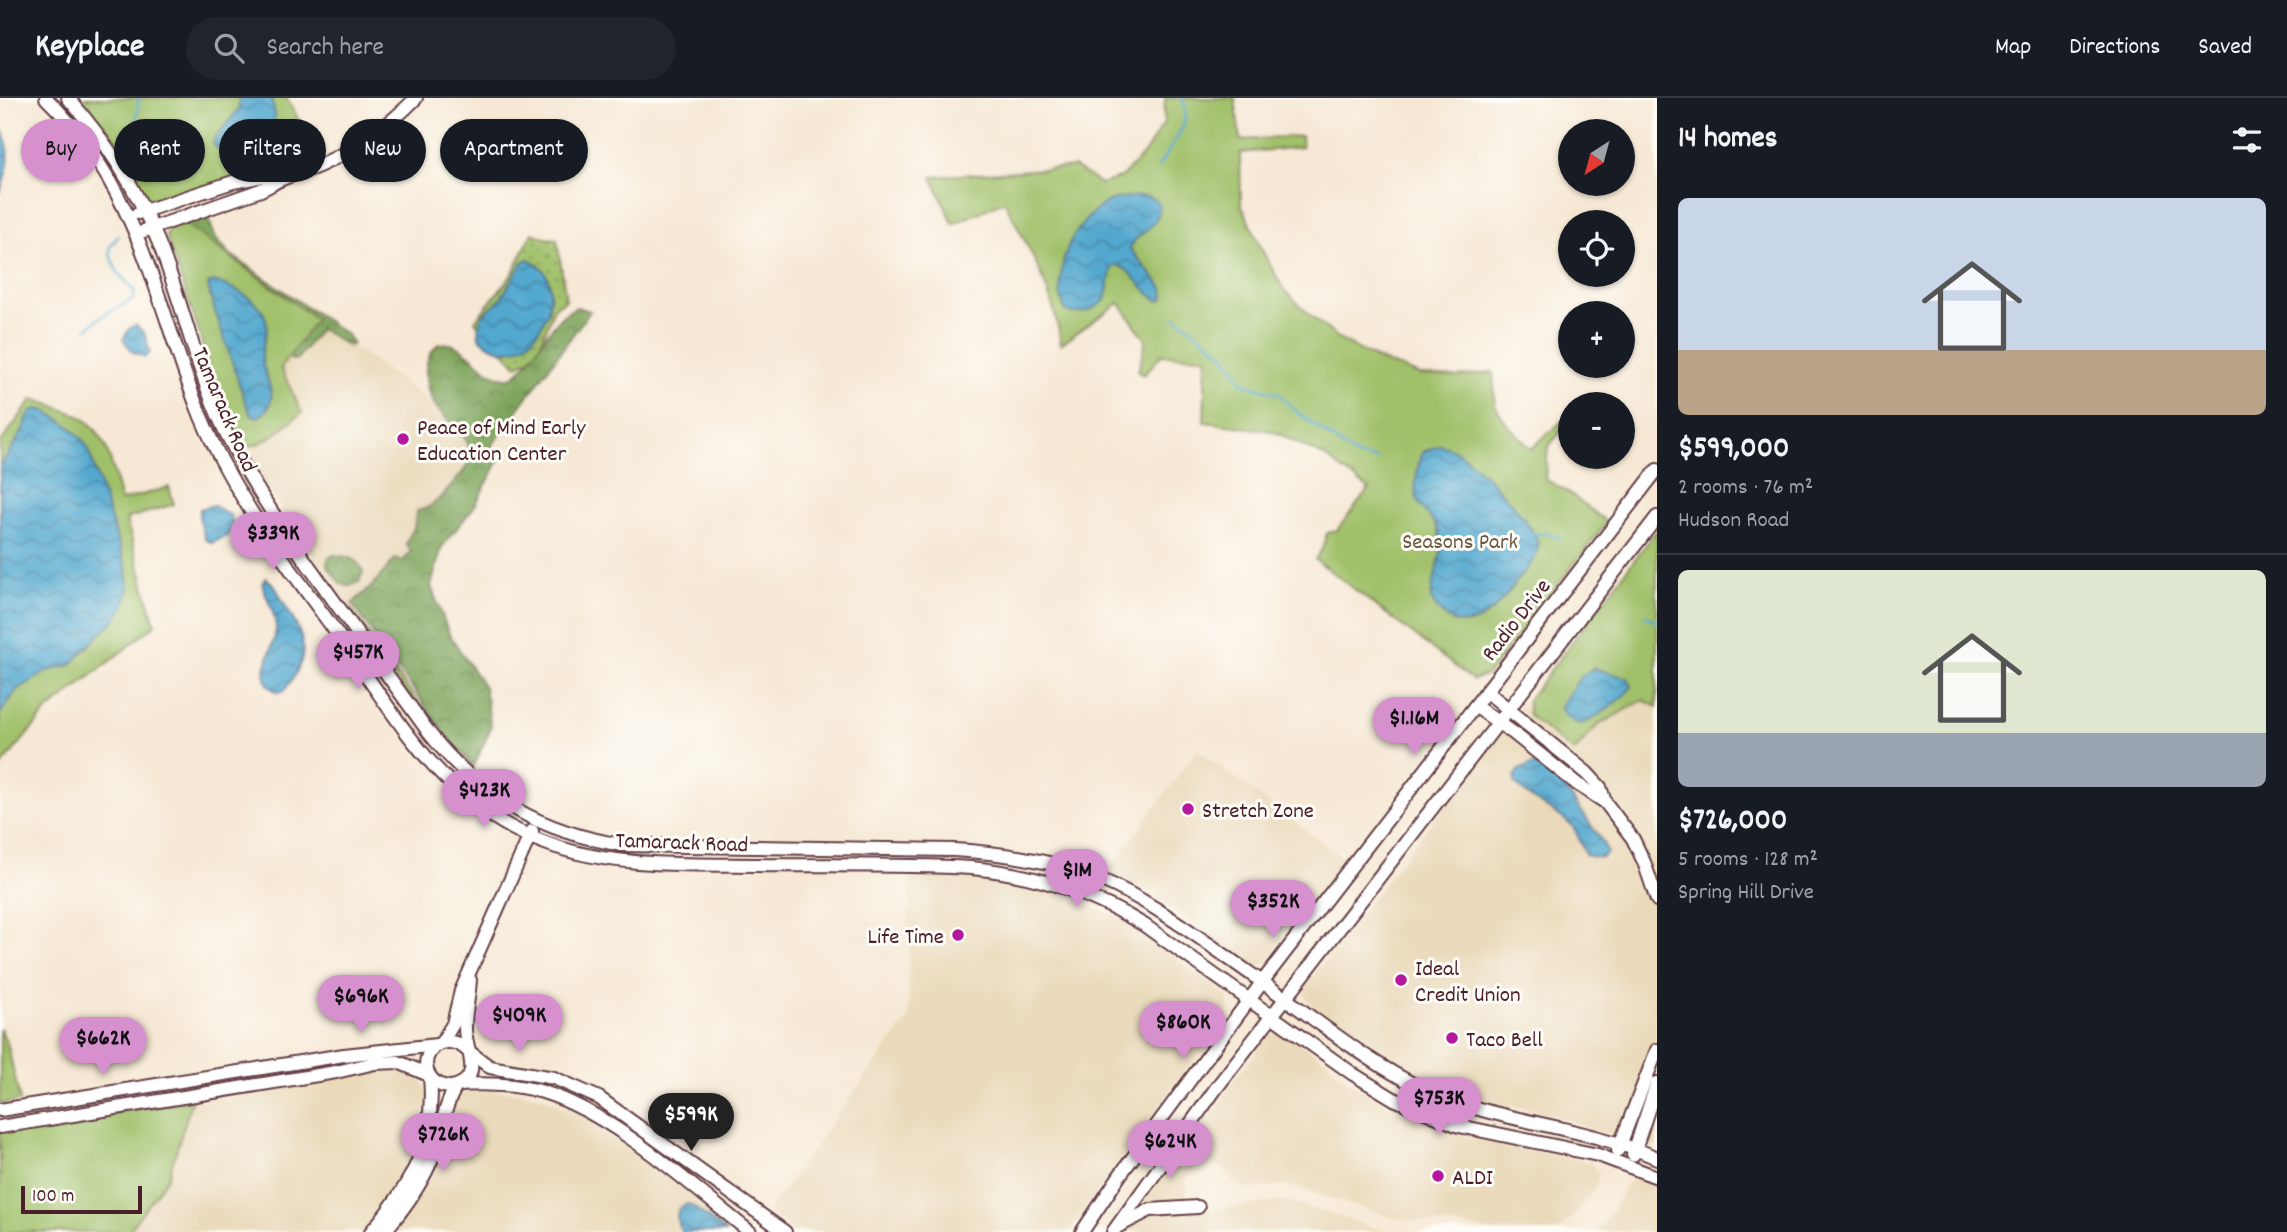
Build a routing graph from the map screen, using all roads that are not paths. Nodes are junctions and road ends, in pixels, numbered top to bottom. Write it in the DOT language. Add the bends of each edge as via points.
graph roads {
  1 [pos="46,98"];
  2 [pos="68,98"];
  3 [pos="416,98"];
  4 [pos="326,163"];
  5 [pos="233,182"];
  6 [pos="276,182"];
  7 [pos="145,211"];
  8 [pos="130,216"];
  9 [pos="152,228"];
  10 [pos="137,233"];
  11 [pos="1657,470"];
  12 [pos="1657,517"];
  13 [pos="1486,691"];
  14 [pos="1475,706"];
  15 [pos="1508,709"];
  16 [pos="1499,722"];
  17 [pos="1605,802"];
  18 [pos="537,821"];
  19 [pos="530,836"];
  20 [pos="1657,900"];
  21 [pos="470,976"];
  22 [pos="1262,982"];
  23 [pos="1286,998"];
  24 [pos="1249,999"];
  25 [pos="1272,1016"];
  26 [pos="440,1044"];
  27 [pos="468,1050"];
  28 [pos="1657,1050"];
  29 [pos="430,1076"];
  30 [pos="1657,1083"];
  31 [pos="457,1085"];
  32 [pos="0,1110"];
  33 [pos="0,1127"];
  34 [pos="1621,1143"];
  35 [pos="1636,1149"];
  36 [pos="648,1153"];
  37 [pos="682,1157"];
  38 [pos="1657,1158"];
  39 [pos="1613,1160"];
  40 [pos="1629,1165"];
  41 [pos="674,1172"];
  42 [pos="708,1175"];
  43 [pos="1657,1177"];
  44 [pos="1198,1207"];
  45 [pos="1115,1230"];
  46 [pos="371,1232"];
  47 [pos="384,1232"];
  48 [pos="750,1232"];
  49 [pos="785,1232"];
  50 [pos="1082,1232"];
  1 -- 8 [label="street, Tamarack Road" via="96,158"];
  2 -- 7 [label="street, Tamarack Road" via="110,150"];
  3 -- 4 [label="street" via="363,142"];
  5 -- 7 [label="street"];
  6 -- 9 [label="street"];
  7 -- 8 [label="street"];
  7 -- 9 [label="street, Tamarack Road"];
  8 -- 10 [label="street, Tamarack Road"];
  9 -- 10 [label="street"];
  9 -- 18 [label="street, Tamarack Road" via="212,399 272,513 443,751 483,788"];
  10 -- 19 [label="street, Tamarack Road" via="196,404 228,474 253,514 433,764 475,803"];
  11 -- 13 [label="street, Radio Drive"];
  12 -- 15 [label="street"];
  13 -- 14 [label="street, Radio Drive"];
  13 -- 15 [label="street"];
  14 -- 16 [label="street"];
  14 -- 22 [label="street, Radio Drive"];
  15 -- 16 [label="street"];
  15 -- 17 [label="street" via="1587,772"];
  16 -- 17 [label="street"];
  16 -- 23 [label="street"];
  17 -- 20 [label="street" via="1633,839"];
  18 -- 19 [label="street"];
  18 -- 22 [label="street, Tamarack Road" via="585,838 641,846 954,850 1041,861 1102,880 1136,897"];
  19 -- 21 [label="street"];
  19 -- 24 [label="street, Tamarack Road" via="581,855 620,862 954,867 1019,874 1072,890 1126,914"];
  21 -- 26 [label="street" via="461,991 456,1019"];
  21 -- 27 [label="street" via="465,1022"];
  22 -- 23 [label="street, Tamarack Road"];
  22 -- 24 [label="street, Radio Drive"];
  23 -- 25 [label="street"];
  23 -- 34 [label="street, Tamarack Road" via="1383,1068 1436,1095"];
  24 -- 25 [label="street, Tamarack Road"];
  24 -- 50 [label="street, Radio Drive"];
  25 -- 39 [label="street, Tamarack Road" via="1366,1083 1413,1109 1477,1131"];
  25 -- 45 [label="street"];
  26 -- 27 [label="street" via="456,1042"];
  26 -- 29 [label="street" via="427,1058"];
  26 -- 32 [label="street" via="355,1053"];
  27 -- 31 [label="street" via="472,1068"];
  27 -- 37 [label="street" via="490,1067 536,1073 583,1089"];
  28 -- 34 [label="street"];
  29 -- 31 [label="street" via="442,1086"];
  29 -- 33 [label="street" via="404,1063 383,1062"];
  29 -- 46 [label="street" via="430,1126 423,1153"];
  30 -- 35 [label="street"];
  31 -- 36 [label="street" via="504,1085 551,1095 580,1107"];
  31 -- 47 [label="street" via="444,1110 426,1172"];
  34 -- 35 [label="street, Tamarack Road"];
  34 -- 39 [label="street"];
  35 -- 38 [label="street, Tamarack Road"];
  35 -- 40 [label="street"];
  36 -- 37 [label="street" via="669,1159"];
  36 -- 41 [label="street"];
  37 -- 42 [label="street"];
  39 -- 40 [label="street, Tamarack Road"];
  40 -- 43 [label="street, Tamarack Road"];
  41 -- 42 [label="street"];
  41 -- 48 [label="street"];
  42 -- 49 [label="street"];
  44 -- 45 [label="street" via="1147,1211"];
}
